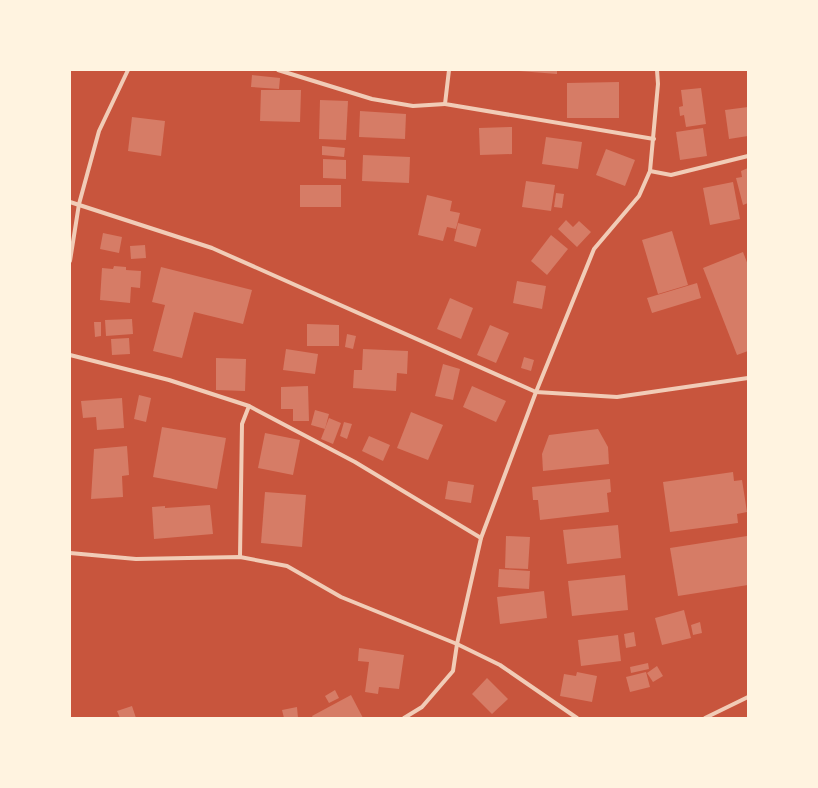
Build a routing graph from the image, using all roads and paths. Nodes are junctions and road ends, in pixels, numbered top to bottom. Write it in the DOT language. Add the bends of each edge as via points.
graph roads {
  1 [pos="128,70"];
  2 [pos="278,70"];
  3 [pos="449,70"];
  4 [pos="657,70"];
  5 [pos="445,104"];
  6 [pos="654,139"];
  7 [pos="748,156"];
  8 [pos="650,171"];
  9 [pos="70,202"];
  10 [pos="79,204"];
  11 [pos="70,261"];
  12 [pos="70,354"];
  13 [pos="748,378"];
  14 [pos="536,392"];
  15 [pos="249,406"];
  16 [pos="481,538"];
  17 [pos="70,553"];
  18 [pos="240,557"];
  19 [pos="457,644"];
  20 [pos="748,697"];
  21 [pos="404,718"];
  22 [pos="577,718"];
  23 [pos="705,718"];
  1 -- 10 [label="street" via="99,131"];
  2 -- 5 [label="street" via="372,99 413,106"];
  3 -- 5 [label="street"];
  4 -- 6 [label="street"];
  5 -- 6 [label="street"];
  6 -- 8 [label="street"];
  7 -- 8 [label="street" via="671,175"];
  8 -- 14 [label="street" via="639,196 594,249"];
  9 -- 10 [label="street"];
  10 -- 11 [label="street"];
  10 -- 14 [label="street" via="212,248"];
  12 -- 15 [label="street" via="169,380"];
  13 -- 14 [label="street" via="617,398"];
  14 -- 16 [label="street"];
  15 -- 16 [label="street" via="355,462"];
  15 -- 18 [label="street" via="242,424"];
  16 -- 19 [label="street"];
  17 -- 18 [label="street" via="136,559"];
  18 -- 19 [label="street" via="287,566 340,597"];
  19 -- 21 [label="street" via="453,671 422,707"];
  19 -- 22 [label="street" via="500,665"];
  20 -- 23 [label="street"];
}
